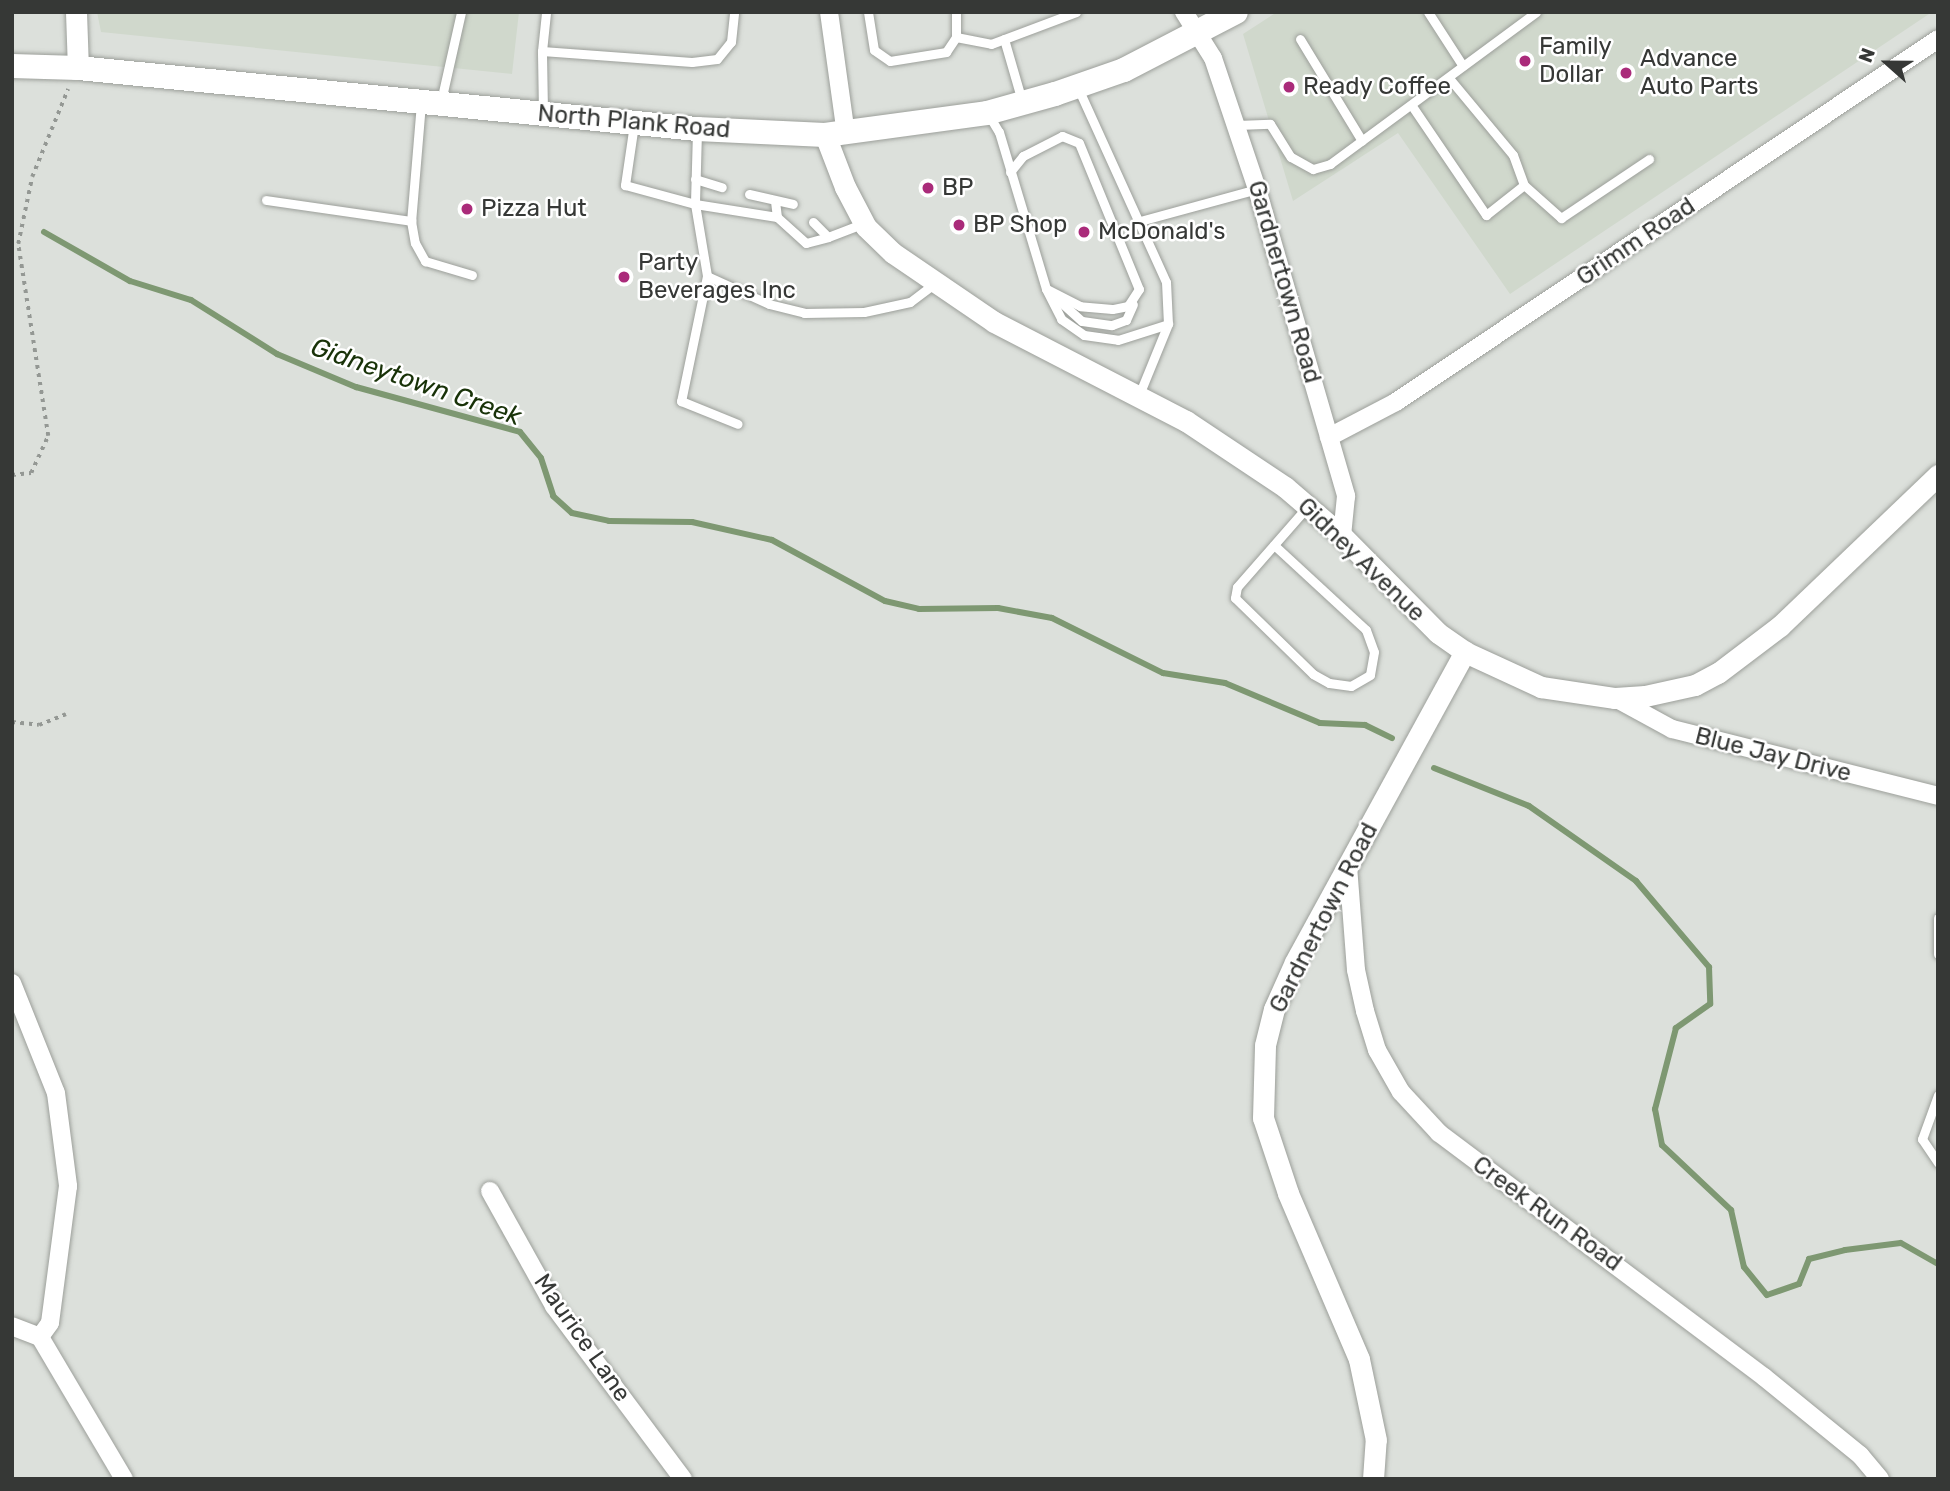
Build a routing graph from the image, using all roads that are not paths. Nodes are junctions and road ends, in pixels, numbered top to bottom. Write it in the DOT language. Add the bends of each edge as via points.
graph roads {
  1 [pos="76,12"];
  2 [pos="461,12"];
  3 [pos="546,12"];
  4 [pos="734,12"];
  5 [pos="829,12"];
  6 [pos="868,12"];
  7 [pos="956,12"];
  8 [pos="1076,12"];
  9 [pos="1184,12"];
  10 [pos="1236,12"];
  11 [pos="1429,12"];
  12 [pos="1536,12"];
  13 [pos="1200,33"];
  14 [pos="956,37"];
  15 [pos="1938,38"];
  16 [pos="1004,39"];
  17 [pos="1300,39"];
  18 [pos="542,51"];
  19 [pos="12,66"];
  20 [pos="1463,66"];
  21 [pos="78,68"];
  22 [pos="1449,78"];
  23 [pos="1077,86"];
  24 [pos="431,102"];
  25 [pos="1023,103"];
  26 [pos="1412,106"];
  27 [pos="543,113"];
  28 [pos="988,113"];
  29 [pos="634,122"];
  30 [pos="1237,125"];
  31 [pos="697,129"];
  32 [pos="836,135"];
  33 [pos="1362,141"];
  34 [pos="1649,159"];
  35 [pos="1010,173"];
  36 [pos="695,179"];
  37 [pos="1524,185"];
  38 [pos="722,187"];
  39 [pos="1258,189"];
  40 [pos="749,194"];
  41 [pos="267,200"];
  42 [pos="775,201"];
  43 [pos="695,204"];
  44 [pos="793,204"];
  45 [pos="777,217"];
  46 [pos="411,221"];
  47 [pos="1140,221"];
  48 [pos="813,222"];
  49 [pos="864,223"];
  50 [pos="828,237"];
  51 [pos="472,275"];
  52 [pos="707,276"];
  53 [pos="934,284"];
  54 [pos="1046,289"];
  55 [pos="1139,289"];
  56 [pos="1168,324"];
  57 [pos="1138,396"];
  58 [pos="738,424"];
  59 [pos="1329,437"];
  60 [pos="1938,475"];
  61 [pos="1307,507"];
  62 [pos="1342,536"];
  63 [pos="1274,545"];
  64 [pos="1465,652"];
  65 [pos="1615,698"];
  66 [pos="1938,796"];
  67 [pos="1348,866"];
  68 [pos="1938,918"];
  69 [pos="1938,954"];
  70 [pos="12,983"];
  71 [pos="1938,1095"];
  72 [pos="1938,1163"];
  73 [pos="491,1191"];
  74 [pos="12,1326"];
  75 [pos="40,1337"];
  76 [pos="124,1479"];
  77 [pos="683,1479"];
  78 [pos="1373,1479"];
  79 [pos="1880,1479"];
  1 -- 21 [label="street"];
  2 -- 24 [label="lane"];
  3 -- 18 [label="lane"];
  4 -- 18 [label="lane" via="731,42 717,59 692,62"];
  5 -- 32 [label="street"];
  6 -- 14 [label="lane" via="874,50 890,61 946,52"];
  7 -- 14 [label="lane"];
  8 -- 16 [label="lane"];
  9 -- 13 [label="street, Gardnertown Road"];
  10 -- 13 [label="main road, North Plank Road"];
  11 -- 20 [label="lane"];
  12 -- 20 [label="lane"];
  13 -- 23 [label="main road, North Plank Road"];
  13 -- 30 [label="street, Gardnertown Road"];
  14 -- 16 [label="lane" via="979,44"];
  15 -- 59 [label="street, Grimm Road" via="1396,402"];
  16 -- 25 [label="lane"];
  17 -- 33 [label="lane"];
  18 -- 27 [label="lane"];
  19 -- 21 [label="main road, North Plank Road"];
  20 -- 22 [label="lane"];
  21 -- 24 [label="main road, North Plank Road"];
  22 -- 26 [label="lane"];
  22 -- 37 [label="lane" via="1513,155"];
  23 -- 25 [label="main road, North Plank Road"];
  23 -- 47 [label="lane"];
  24 -- 27 [label="main road, North Plank Road"];
  24 -- 46 [label="lane"];
  25 -- 28 [label="main road, North Plank Road"];
  26 -- 33 [label="lane"];
  26 -- 37 [label="lane" via="1486,215"];
  27 -- 29 [label="main road, North Plank Road"];
  28 -- 32 [label="main road, North Plank Road"];
  28 -- 35 [label="lane" via="999,132"];
  29 -- 31 [label="main road, North Plank Road"];
  29 -- 43 [label="lane" via="625,186"];
  30 -- 33 [label="lane" via="1270,124 1291,157 1313,169 1330,164"];
  30 -- 39 [label="street, Gardnertown Road"];
  31 -- 32 [label="main road, North Plank Road"];
  31 -- 36 [label="lane"];
  32 -- 49 [label="street, Gidney Avenue" via="845,187"];
  34 -- 37 [label="lane" via="1561,218"];
  35 -- 54 [label="lane"];
  35 -- 55 [label="lane" via="1023,156 1049,141 1062,136 1079,143"];
  36 -- 38 [label="lane"];
  36 -- 43 [label="lane"];
  39 -- 47 [label="lane"];
  39 -- 59 [label="street, Gardnertown Road"];
  40 -- 42 [label="lane"];
  41 -- 46 [label="lane"];
  42 -- 44 [label="lane"];
  42 -- 45 [label="lane"];
  43 -- 45 [label="lane"];
  43 -- 52 [label="lane"];
  45 -- 50 [label="lane" via="806,243"];
  46 -- 51 [label="lane" via="425,261"];
  47 -- 56 [label="lane" via="1166,282"];
  48 -- 50 [label="lane"];
  49 -- 50 [label="lane"];
  49 -- 53 [label="street, Gidney Avenue"];
  52 -- 53 [label="lane" via="769,304 804,313 864,312 899,304"];
  52 -- 58 [label="lane" via="681,401"];
  53 -- 57 [label="street, Gidney Avenue" via="994,322"];
  54 -- 55 [label="lane" via="1080,306 1112,309 1128,306"];
  54 -- 55 [label="lane" via="1082,321 1112,325 1126,320"];
  54 -- 56 [label="lane" via="1061,320 1084,335 1118,340"];
  56 -- 57 [label="lane"];
  57 -- 61 [label="street, Gidney Avenue" via="1186,421"];
  59 -- 62 [label="street, Gardnertown Road" via="1346,496"];
  60 -- 65 [label="street, Gidney Avenue" via="1780,626 1718,673 1696,685"];
  61 -- 62 [label="street, Gidney Avenue"];
  61 -- 63 [label="lane"];
  62 -- 64 [label="street, Gidney Avenue" via="1407,606"];
  63 -- 63 [label="lane" via="1237,587 1235,598 1329,683 1351,686 1370,675 1374,652 1366,631"];
  64 -- 65 [label="street, Gidney Avenue" via="1541,687"];
  64 -- 67 [label="street, Gardnertown Road"];
  65 -- 66 [label="street, Blue Jay Drive" via="1672,729"];
  67 -- 78 [label="street, Gardnertown Road" via="1274,1009 1265,1045 1263,1118 1288,1193 1359,1359 1376,1440"];
  67 -- 79 [label="street, Creek Run Road" via="1356,970 1365,1011 1377,1050 1401,1092 1438,1133 1764,1377 1860,1455"];
  68 -- 69 [label="lane"];
  70 -- 75 [label="street" via="56,1093 68,1186 50,1323"];
  71 -- 72 [label="lane" via="1922,1139"];
  73 -- 77 [label="street, Maurice Lane" via="554,1306"];
  74 -- 75 [label="street"];
  75 -- 76 [label="street"];
}
